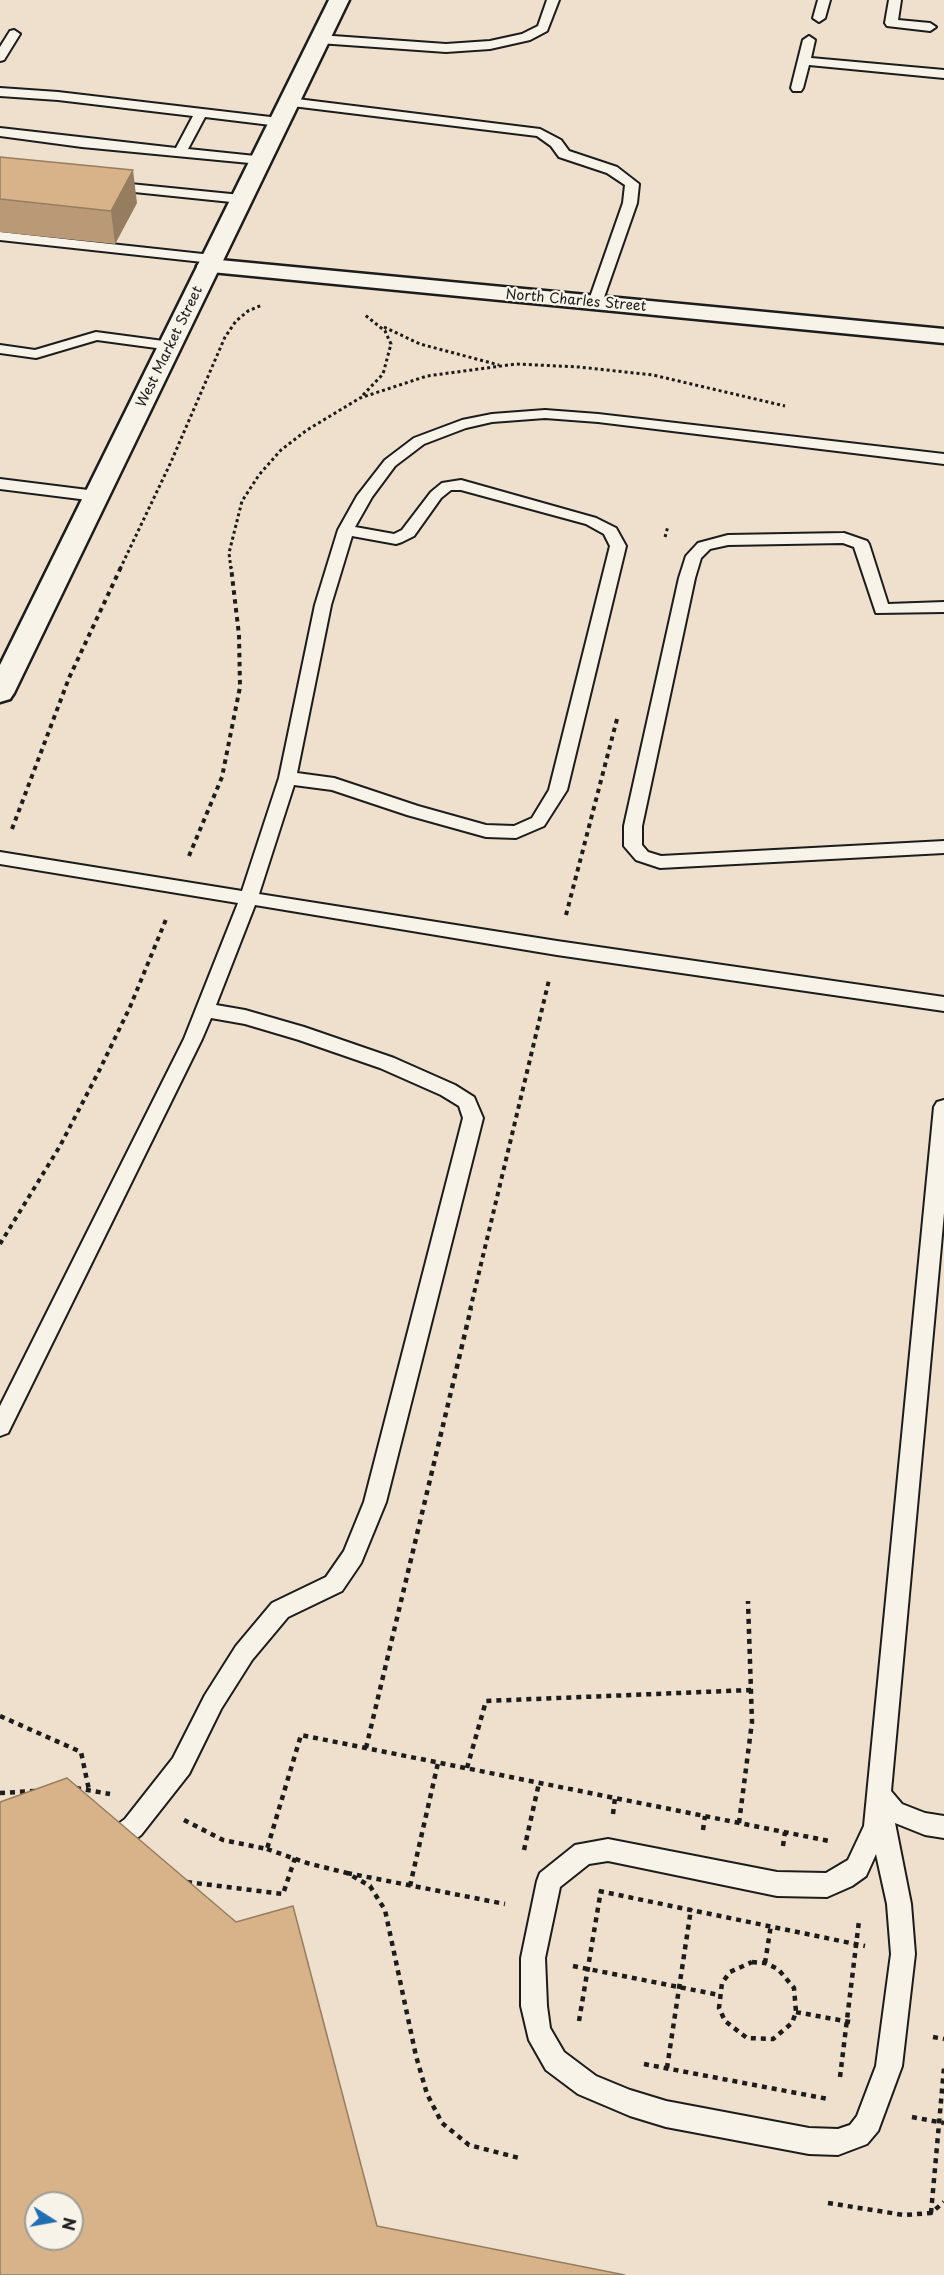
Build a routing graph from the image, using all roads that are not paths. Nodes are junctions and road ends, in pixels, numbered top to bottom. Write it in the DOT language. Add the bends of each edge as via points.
graph roads {
  1 [pos="339,0"];
  2 [pos="553,0"];
  3 [pos="824,0"];
  4 [pos="895,0"];
  5 [pos="819,18"];
  6 [pos="910,25"];
  7 [pos="930,27"];
  8 [pos="14,34"];
  9 [pos="944,35"];
  10 [pos="320,39"];
  11 [pos="809,40"];
  12 [pos="0,57"];
  13 [pos="804,61"];
  14 [pos="944,74"];
  15 [pos="797,88"];
  16 [pos="0,92"];
  17 [pos="284,112"];
  18 [pos="201,113"];
  19 [pos="0,132"];
  20 [pos="180,152"];
  21 [pos="260,160"];
  22 [pos="91,184"];
  23 [pos="242,199"];
  24 [pos="0,236"];
  25 [pos="210,263"];
  26 [pos="595,303"];
  27 [pos="944,336"];
  28 [pos="171,346"];
  29 [pos="0,349"];
  30 [pos="944,459"];
  31 [pos="0,484"];
  32 [pos="96,496"];
  33 [pos="346,530"];
  34 [pos="944,608"];
  35 [pos="0,693"];
  36 [pos="288,778"];
  37 [pos="944,847"];
  38 [pos="0,858"];
  39 [pos="249,897"];
  40 [pos="944,1004"];
  41 [pos="205,1010"];
  42 [pos="944,1107"];
  43 [pos="0,1427"];
  44 [pos="879,1794"];
  45 [pos="944,1827"];
  46 [pos="87,1861"];
  1 -- 10 [label="street, West Market Street"];
  2 -- 10 [label="lane" via="543,28 526,37 490,45 446,48"];
  3 -- 5 [label="lane"];
  4 -- 6 [label="lane" via="891,23"];
  6 -- 7 [label="lane"];
  6 -- 9 [label="lane" via="922,33"];
  8 -- 12 [label="lane"];
  10 -- 17 [label="street, West Market Street"];
  11 -- 13 [label="lane"];
  13 -- 14 [label="lane"];
  13 -- 15 [label="lane"];
  16 -- 18 [label="lane"];
  17 -- 18 [label="lane"];
  17 -- 21 [label="street, West Market Street"];
  17 -- 26 [label="lane" via="540,133 556,143 564,154 612,170 632,184 630,203"];
  18 -- 20 [label="lane"];
  19 -- 20 [label="lane"];
  20 -- 21 [label="lane"];
  21 -- 23 [label="street, West Market Street"];
  22 -- 23 [label="lane"];
  23 -- 25 [label="street, West Market Street"];
  24 -- 25 [label="lane"];
  25 -- 26 [label="street, North Charles Street"];
  25 -- 28 [label="street, West Market Street"];
  26 -- 27 [label="street, North Charles Street"];
  28 -- 29 [label="lane" via="96,336 36,354"];
  28 -- 32 [label="street, West Market Street"];
  30 -- 33 [label="lane" via="598,418 545,414 492,418 462,424 419,441 390,463"];
  31 -- 32 [label="lane"];
  32 -- 35 [label="street, West Market Street"];
  33 -- 36 [label="lane" via="323,605"];
  33 -- 36 [label="lane" via="396,539 408,533 436,495 447,486 461,484 591,521 610,531 618,546 558,790 538,822 516,832 486,831 334,784"];
  34 -- 37 [label="lane" via="882,609 861,544 844,538 728,540 704,546 694,556 687,578 633,826 633,846 642,856 660,862"];
  36 -- 39 [label="lane"];
  38 -- 39 [label="lane"];
  39 -- 40 [label="lane" via="557,948"];
  39 -- 41 [label="lane"];
  41 -- 43 [label="lane"];
  41 -- 46 [label="lane" via="304,1034 387,1064 448,1089 467,1102 473,1118 375,1502 353,1556 334,1584 280,1610 244,1653 213,1702 181,1766 152,1804 133,1827"];
  42 -- 44 [label="lane"];
  44 -- 44 [label="lane" via="876,1826 857,1868 827,1885 777,1884 608,1850 584,1853 549,1881 533,1958 538,2031 555,2061 587,2085 666,2114 809,2141 838,2142 858,2135 869,2122 889,2066 903,1954 899,1904"];
  44 -- 45 [label="lane" via="894,1812"];
}
